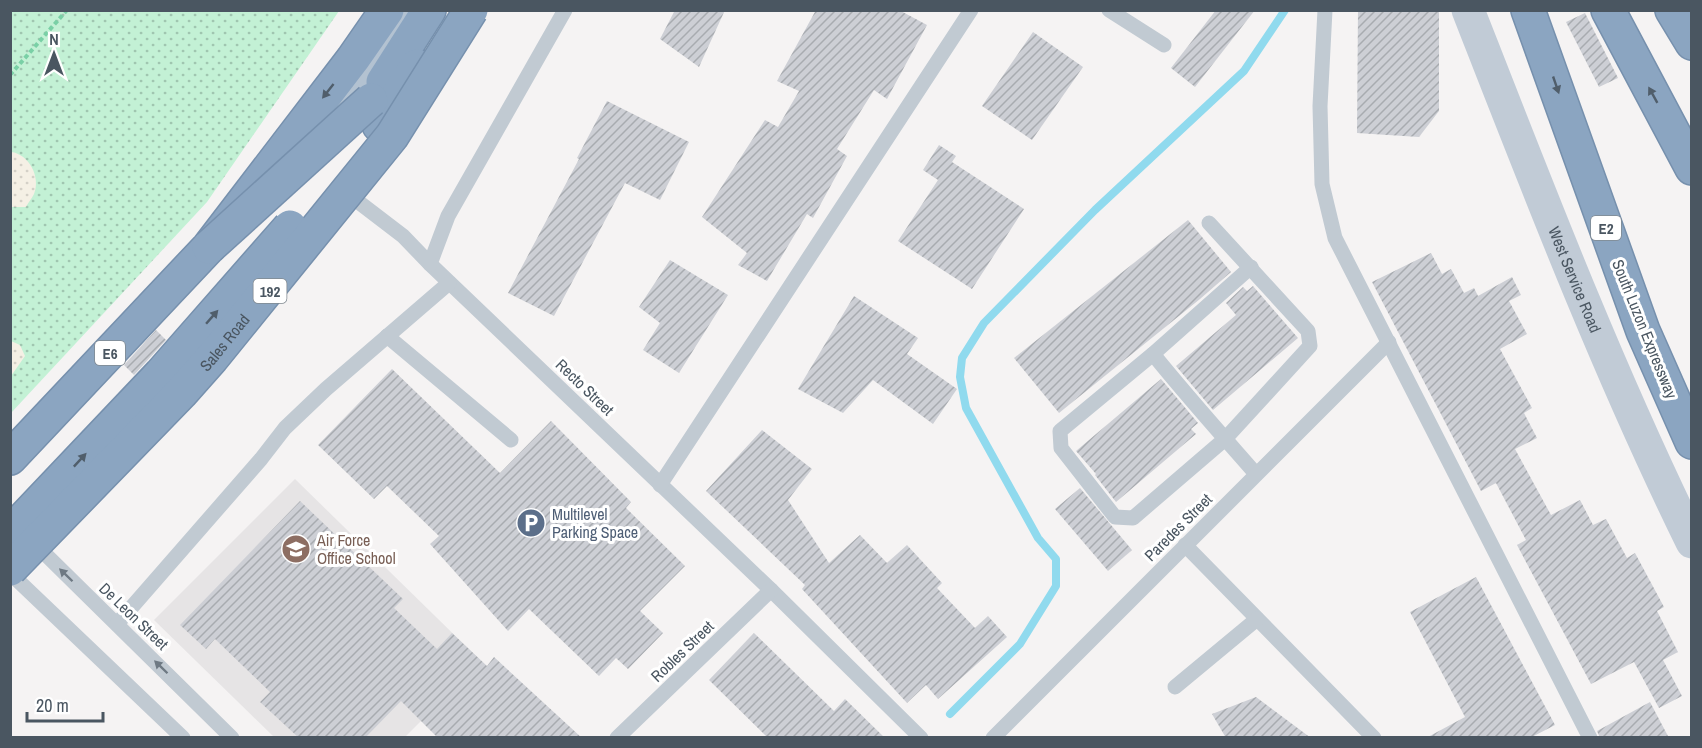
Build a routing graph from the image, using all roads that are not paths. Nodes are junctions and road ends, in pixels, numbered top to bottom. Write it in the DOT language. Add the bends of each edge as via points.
graph roads {
  1 [pos="387,10"];
  2 [pos="408,10"];
  3 [pos="429,10"];
  4 [pos="453,10"];
  5 [pos="470,10"];
  6 [pos="566,10"];
  7 [pos="971,10"];
  8 [pos="1109,10"];
  9 [pos="1325,10"];
  10 [pos="1467,10"];
  11 [pos="1517,10"];
  12 [pos="1608,10"];
  13 [pos="1672,10"];
  14 [pos="1689,10"];
  15 [pos="1692,16"];
  16 [pos="1534,25"];
  17 [pos="1692,43"];
  18 [pos="1164,45"];
  19 [pos="1692,168"];
  20 [pos="352,197"];
  21 [pos="1209,223"];
  22 [pos="209,247"];
  23 [pos="430,264"];
  24 [pos="1251,267"];
  25 [pos="449,283"];
  26 [pos="387,336"];
  27 [pos="1389,342"];
  28 [pos="1153,354"];
  29 [pos="1226,439"];
  30 [pos="511,440"];
  31 [pos="1692,442"];
  32 [pos="10,458"];
  33 [pos="1256,474"];
  34 [pos="10,476"];
  35 [pos="660,485"];
  36 [pos="16,539"];
  37 [pos="1692,542"];
  38 [pos="1185,545"];
  39 [pos="10,569"];
  40 [pos="10,573"];
  41 [pos="771,590"];
  42 [pos="1257,620"];
  43 [pos="117,624"];
  44 [pos="1175,687"];
  45 [pos="183,738"];
  46 [pos="232,738"];
  47 [pos="617,738"];
  48 [pos="921,738"];
  49 [pos="993,738"];
  50 [pos="1374,738"];
  51 [pos="1590,738"];
  1 -- 22 [label="highway, one-way, bridge"];
  2 -- 34 [label="main road" via="351,98 263,212"];
  3 -- 22 [label="highway, bridge" via="371,100"];
  36 -- 4 [label="highway, one-way, bridge" via="379,125"];
  5 -- 20 [label="main road, Sales Road / 192"];
  5 -- 39 [label="highway, bridge" via="392,136 212,358"];
  6 -- 23 [label="lane" via="448,216"];
  7 -- 35 [label="lane"];
  8 -- 18 [label="lane"];
  9 -- 27 [label="lane" via="1320,106 1322,184 1335,238"];
  10 -- 37 [label="main road, West Service Road" via="1648,452"];
  11 -- 16 [label="highway, South Luzon Expressway"];
  19 -- 12 [label="highway, one-way"];
  13 -- 17 [label="highway"];
  14 -- 15 [label="highway"];
  16 -- 31 [label="highway, South Luzon Expressway / E2, one-way" via="1643,331"];
  20 -- 23 [label="lane, Recto Street" via="403,236"];
  20 -- 36 [label="main road, Sales Road / 192" via="311,249"];
  21 -- 24 [label="lane"];
  22 -- 32 [label="highway, E6"];
  23 -- 25 [label="lane, Recto Street"];
  24 -- 28 [label="lane"];
  24 -- 29 [label="lane" via="1308,331 1310,346"];
  25 -- 26 [label="lane"];
  25 -- 35 [label="lane, Recto Street"];
  26 -- 30 [label="lane"];
  26 -- 43 [label="lane" via="285,428"];
  27 -- 33 [label="lane, Paredes Street"];
  27 -- 51 [label="lane"];
  28 -- 29 [label="lane"];
  28 -- 29 [label="lane" via="1060,431 1061,448 1115,517 1133,518"];
  29 -- 33 [label="lane"];
  33 -- 38 [label="lane, Paredes Street"];
  35 -- 41 [label="lane, Recto Street"];
  43 -- 36 [label="lane, De Leon Street, one-way"];
  38 -- 42 [label="lane"];
  38 -- 49 [label="lane, Paredes Street"];
  40 -- 45 [label="lane"];
  41 -- 47 [label="lane, Robles Street"];
  41 -- 48 [label="lane, Recto Street"];
  42 -- 44 [label="lane"];
  42 -- 50 [label="lane"];
  46 -- 43 [label="lane, De Leon Street, one-way"];
}
